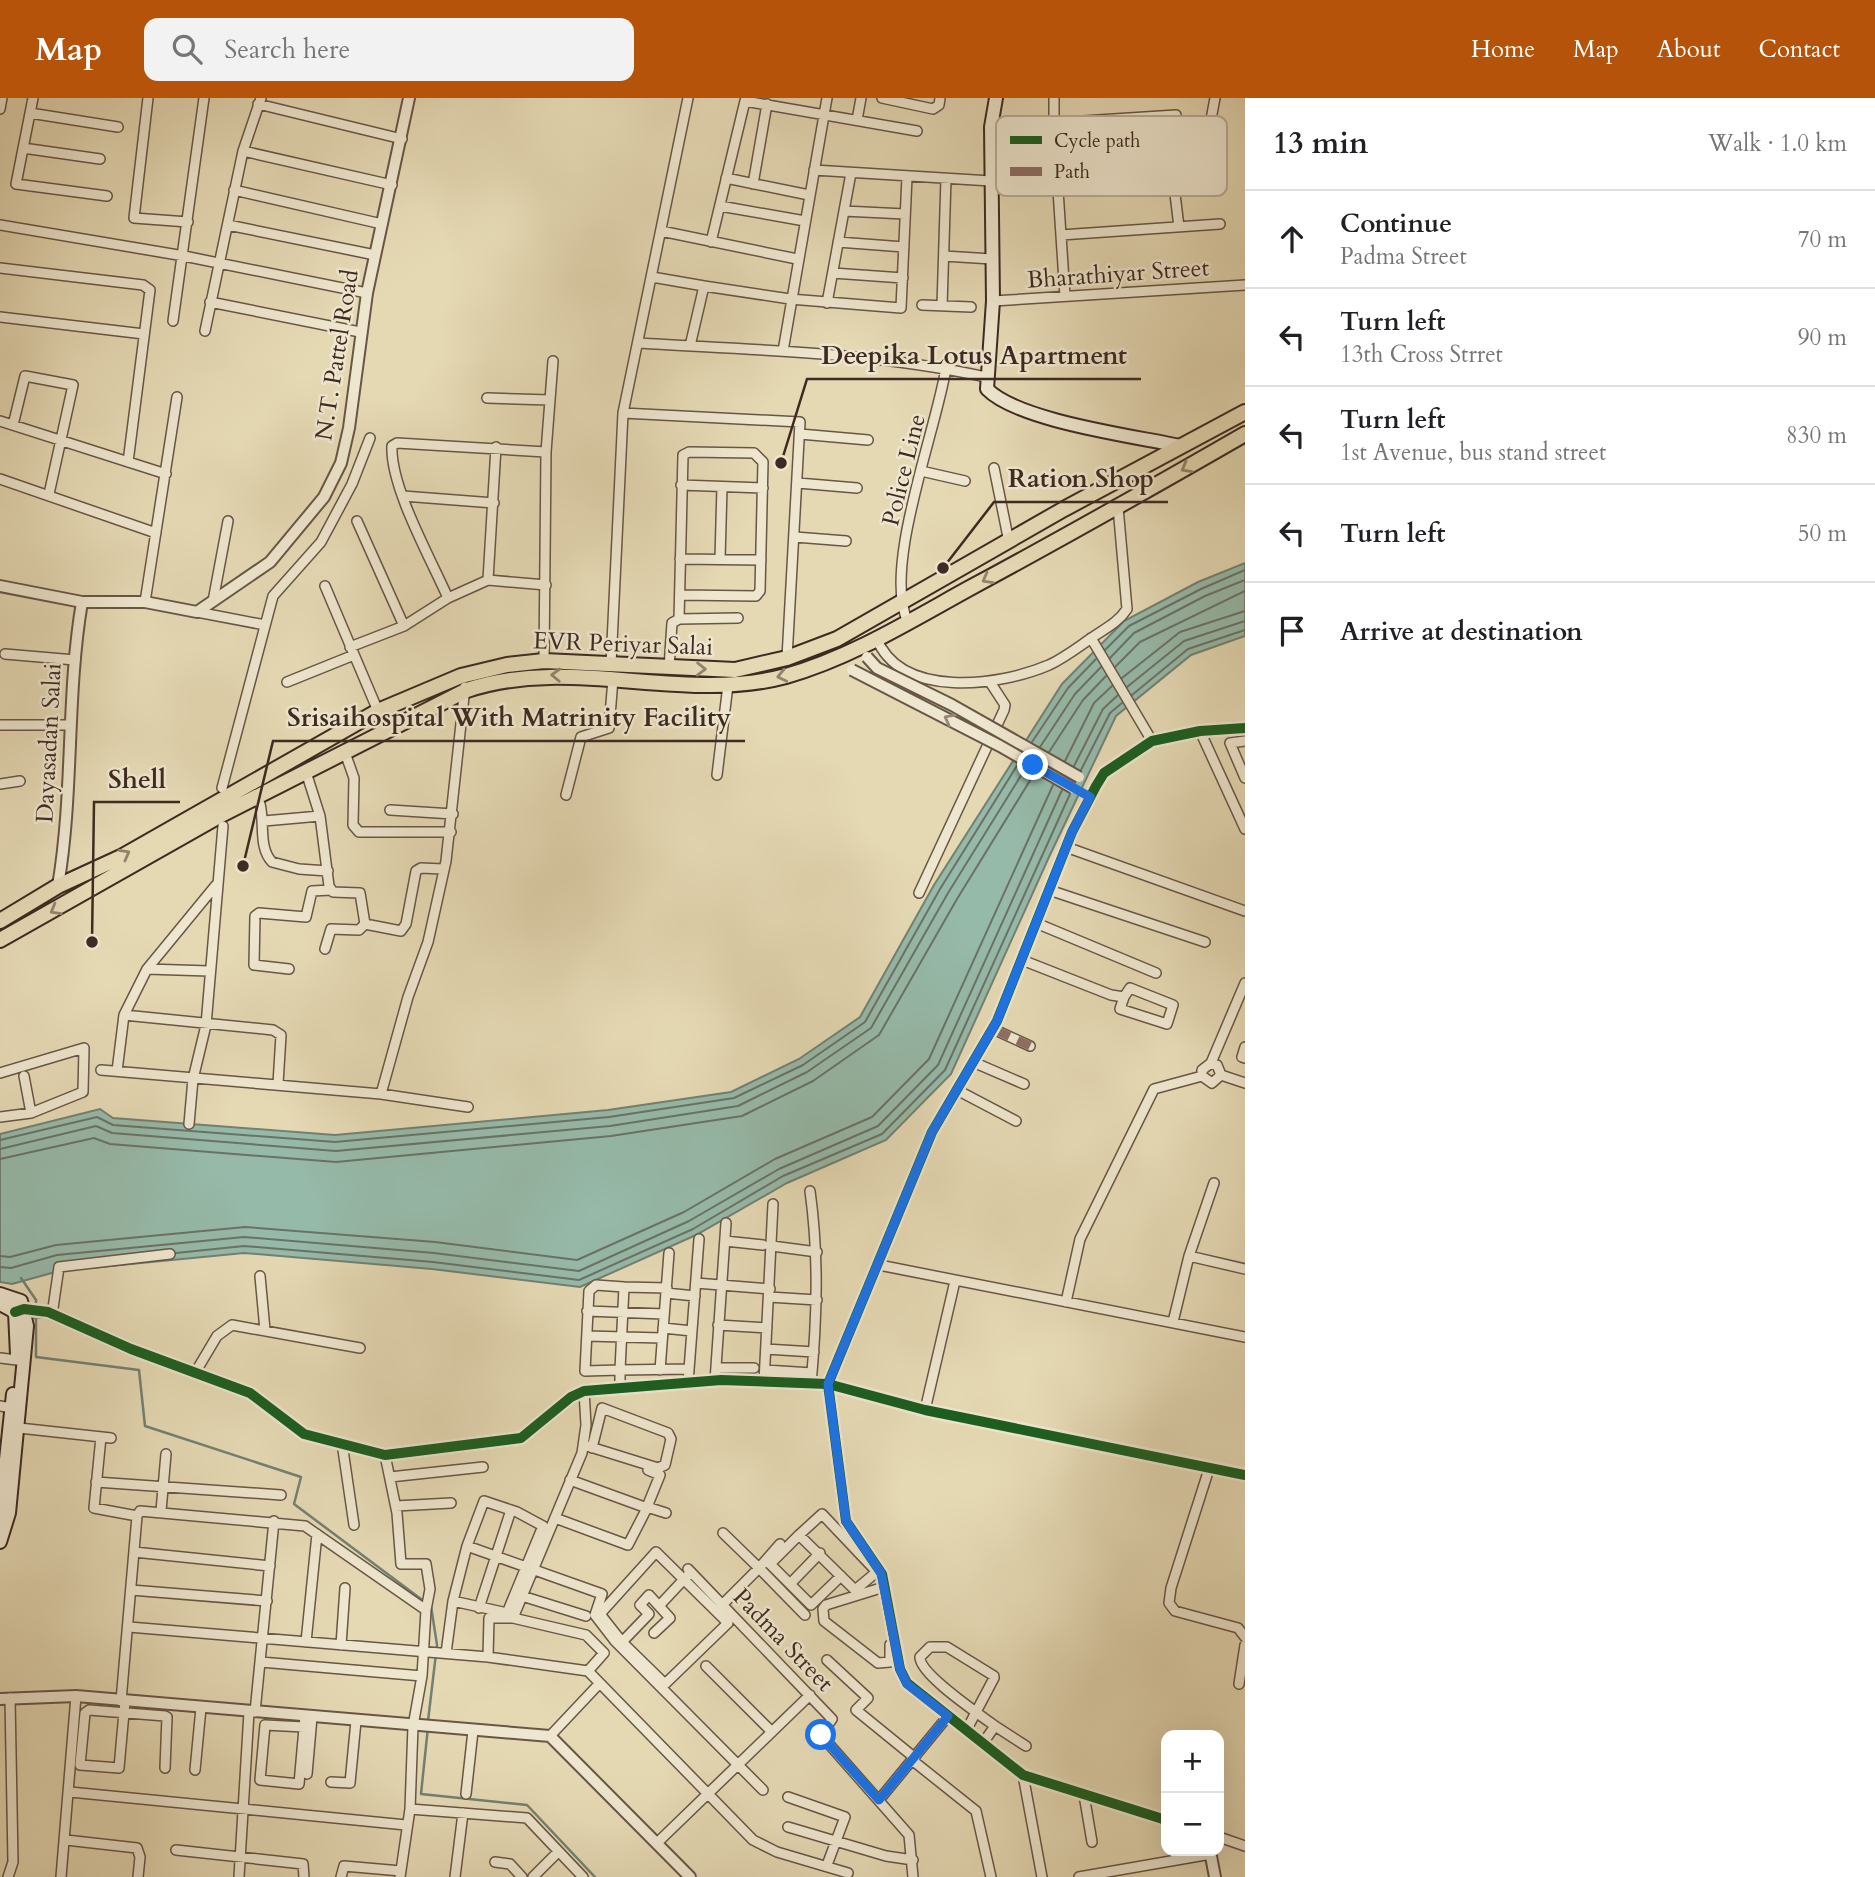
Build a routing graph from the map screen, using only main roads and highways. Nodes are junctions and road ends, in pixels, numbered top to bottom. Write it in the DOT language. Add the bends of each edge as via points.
graph roads {
  1 [pos="996,98"];
  2 [pos="1245,412"];
  3 [pos="1245,434"];
  4 [pos="1180,446"];
  5 [pos="1064,509"];
  6 [pos="1078,529"];
  7 [pos="612,672"];
  8 [pos="464,683"];
  9 [pos="0,921"];
  10 [pos="0,940"];
  11 [pos="0,1294"];
  12 [pos="0,1304"];
  13 [pos="24,1310"];
  14 [pos="6,1407"];
  15 [pos="3,1459"];
  16 [pos="2,1513"];
  17 [pos="0,1542"];
  1 -- 4 [label="main road" via="991,127 993,301 987,389 997,399 1065,422"];
  2 -- 4 [label="main road, EVR Periyar Salai"];
  3 -- 6 [label="main road, EVR Periyar Salai, one-way"];
  4 -- 5 [label="main road, EVR Periyar Salai"];
  5 -- 6 [label="main road"];
  7 -- 5 [label="main road, EVR Periyar Salai, one-way" via="735,670 787,659 837,639 900,605"];
  6 -- 7 [label="main road, EVR Periyar Salai, one-way" via="876,637 865,651 787,676 728,685"];
  7 -- 8 [label="main road, EVR Periyar Salai, one-way"];
  7 -- 8 [label="main road, EVR Periyar Salai" via="544,661 507,665"];
  9 -- 8 [label="main road, EVR Periyar Salai, one-way" via="378,710"];
  8 -- 10 [label="main road, EVR Periyar Salai, one-way"];
  11 -- 13 [label="main road" via="17,1298"];
  12 -- 13 [label="main road"];
  13 -- 14 [label="main road"];
  13 -- 16 [label="main road" via="27,1326 19,1427"];
  14 -- 15 [label="main road"];
  15 -- 16 [label="main road"];
  16 -- 17 [label="main road"];
}
